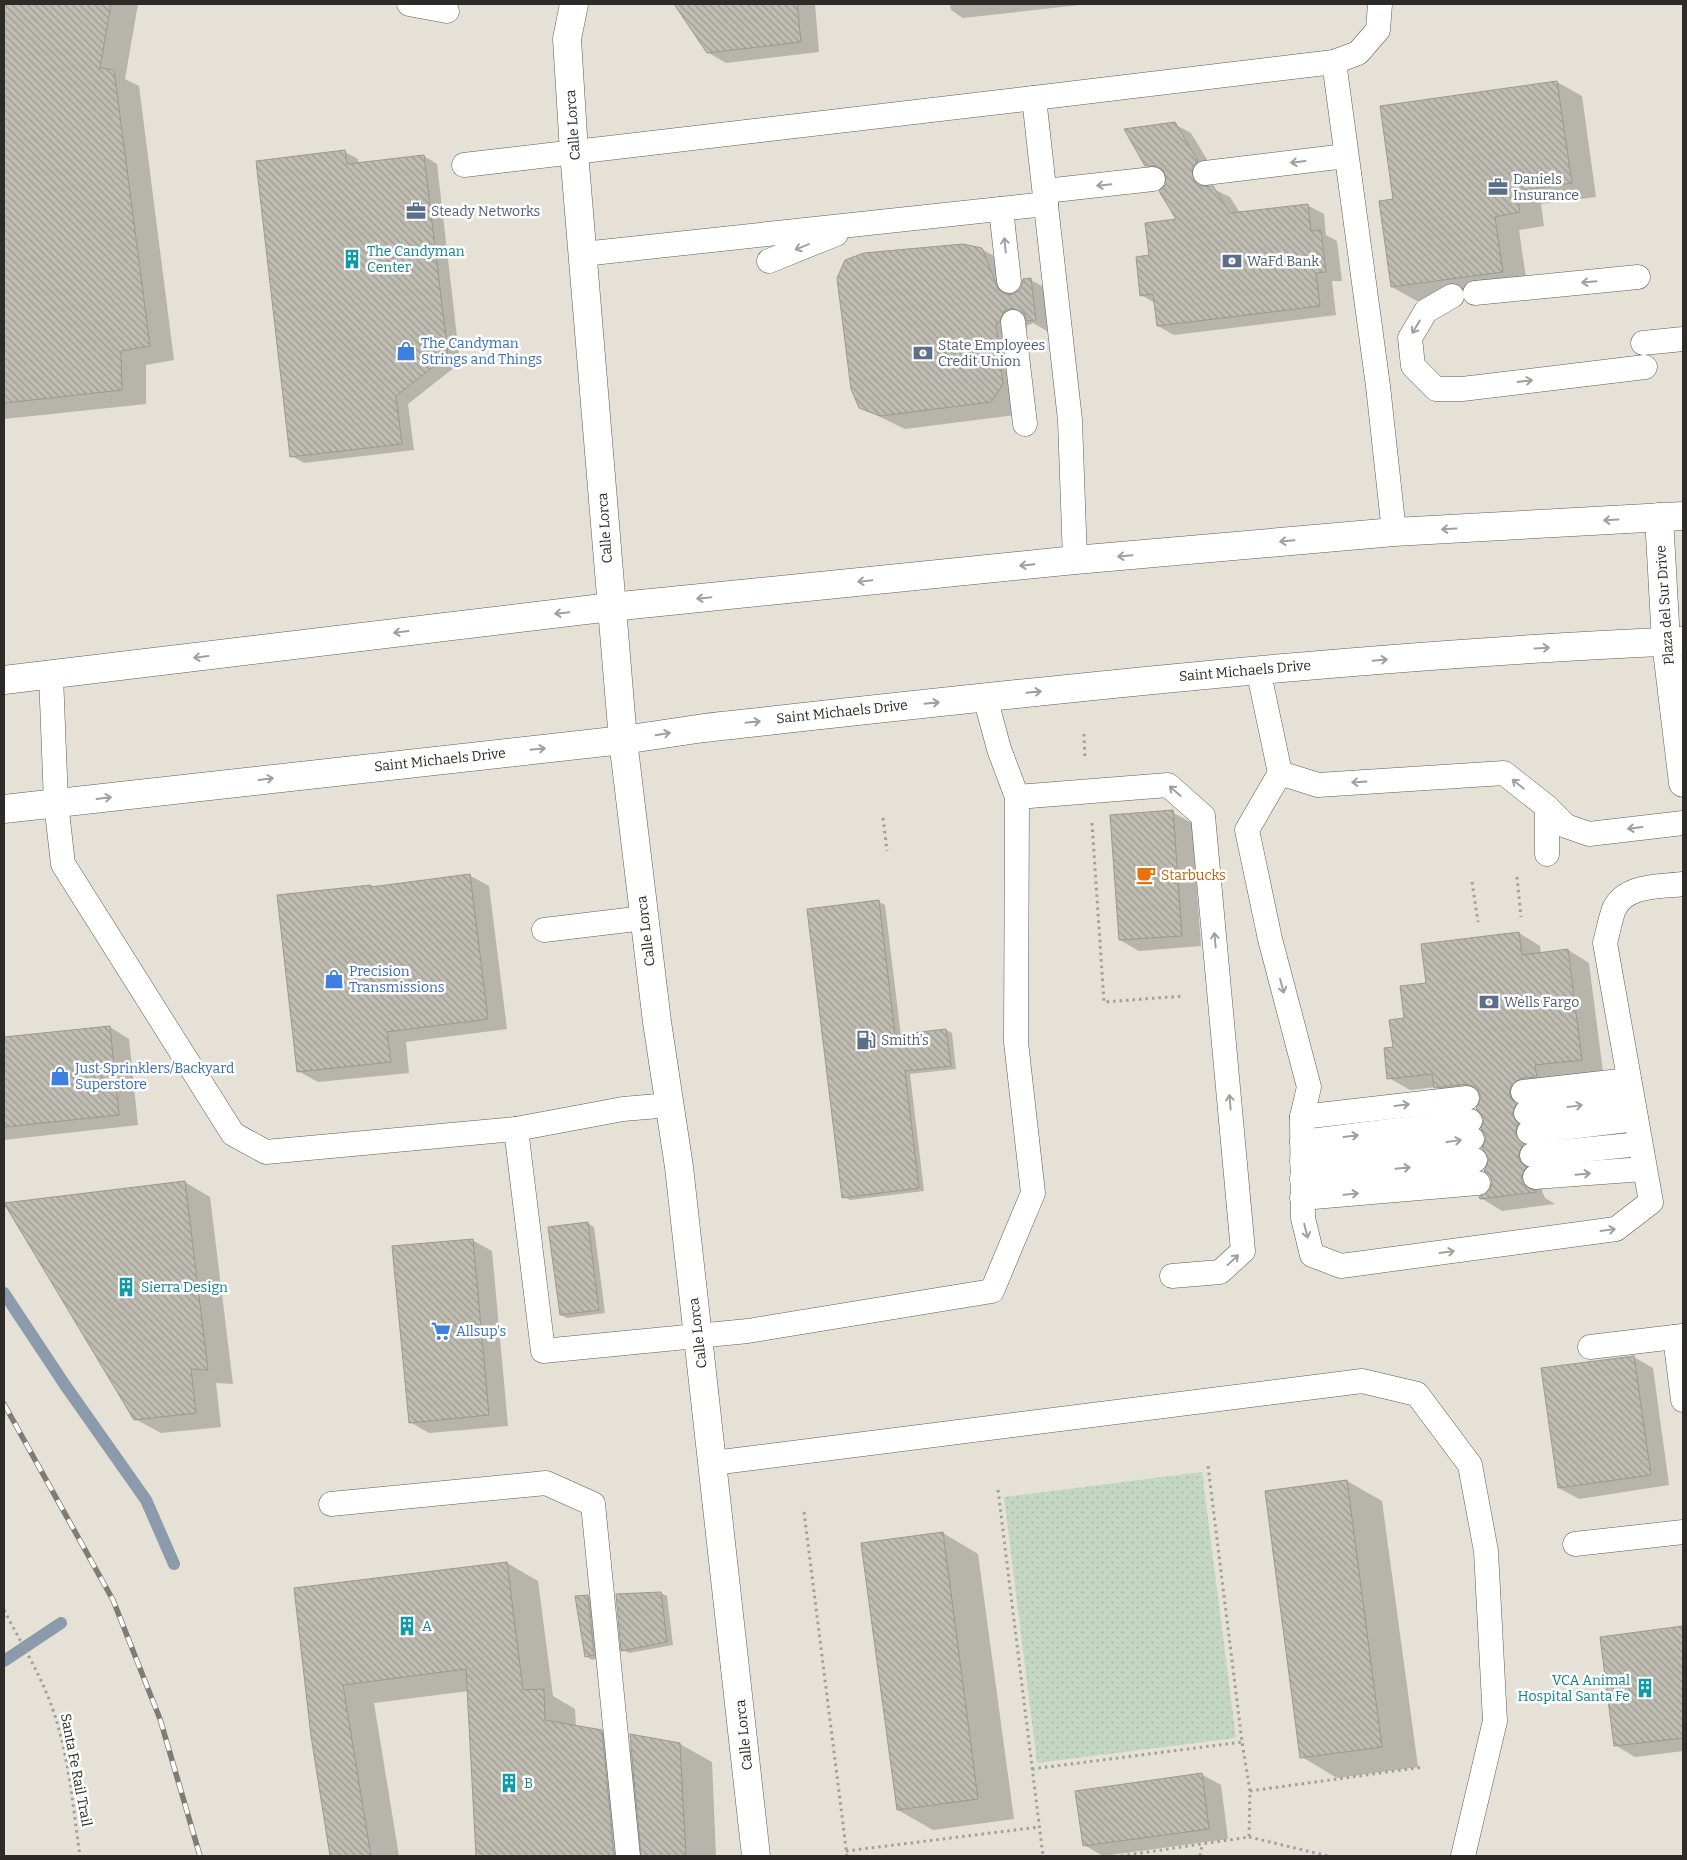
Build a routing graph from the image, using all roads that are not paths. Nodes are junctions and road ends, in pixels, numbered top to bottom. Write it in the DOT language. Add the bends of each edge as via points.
graph roads {
  1 [pos="409,4"];
  2 [pos="574,4"];
  3 [pos="1380,4"];
  4 [pos="447,11"];
  5 [pos="1334,62"];
  6 [pos="1034,98"];
  7 [pos="574,152"];
  8 [pos="1346,156"];
  9 [pos="464,165"];
  10 [pos="1205,173"];
  11 [pos="1153,179"];
  12 [pos="1045,197"];
  13 [pos="1001,209"];
  14 [pos="863,223"];
  15 [pos="583,254"];
  16 [pos="769,261"];
  17 [pos="1638,277"];
  18 [pos="1009,281"];
  19 [pos="1013,322"];
  20 [pos="1683,339"];
  21 [pos="1643,343"];
  22 [pos="1645,367"];
  23 [pos="1025,424"];
  24 [pos="1671,516"];
  25 [pos="1394,532"];
  26 [pos="1075,560"];
  27 [pos="611,607"];
  28 [pos="1675,641"];
  29 [pos="1258,669"];
  30 [pos="51,675"];
  31 [pos="4,680"];
  32 [pos="986,697"];
  33 [pos="622,740"];
  34 [pos="1280,773"];
  35 [pos="1683,783"];
  36 [pos="1017,797"];
  37 [pos="56,803"];
  38 [pos="1547,808"];
  39 [pos="4,809"];
  40 [pos="1683,823"];
  41 [pos="1547,854"];
  42 [pos="1683,884"];
  43 [pos="644,918"];
  44 [pos="544,930"];
  45 [pos="1632,1099"];
  46 [pos="670,1105"];
  47 [pos="1302,1117"];
  48 [pos="516,1129"];
  49 [pos="1529,1134"];
  50 [pos="1472,1140"];
  51 [pos="1640,1144"];
  52 [pos="1644,1169"];
  53 [pos="1302,1170"];
  54 [pos="1172,1276"];
  55 [pos="698,1337"];
  56 [pos="1679,1337"];
  57 [pos="1590,1347"];
  58 [pos="1683,1400"];
  59 [pos="713,1463"];
  60 [pos="331,1504"];
  61 [pos="1683,1532"];
  62 [pos="1575,1544"];
  63 [pos="628,1856"];
  64 [pos="756,1856"];
  65 [pos="1463,1856"];
  1 -- 4 [label="lane"];
  2 -- 7 [label="main road, Calle Lorca" via="567,39"];
  3 -- 5 [label="lane" via="1378,30 1358,53"];
  5 -- 6 [label="lane"];
  5 -- 8 [label="lane"];
  6 -- 7 [label="lane"];
  6 -- 12 [label="lane"];
  7 -- 9 [label="lane"];
  7 -- 15 [label="main road, Calle Lorca"];
  8 -- 10 [label="lane, one-way"];
  8 -- 25 [label="lane" via="1378,386"];
  11 -- 12 [label="lane, one-way"];
  12 -- 13 [label="lane"];
  12 -- 26 [label="lane" via="1070,420"];
  13 -- 14 [label="lane"];
  18 -- 13 [label="lane, one-way"];
  14 -- 15 [label="lane"];
  14 -- 16 [label="lane, one-way"];
  15 -- 27 [label="main road, Calle Lorca"];
  17 -- 22 [label="lane, one-way" via="1464,294 1426,312 1410,338 1413,366 1436,389 1462,389"];
  19 -- 23 [label="lane"];
  20 -- 21 [label="lane"];
  24 -- 25 [label="main road, one-way"];
  24 -- 28 [label="main road, Plaza del Sur Drive"];
  25 -- 26 [label="main road, one-way"];
  26 -- 27 [label="main road, one-way"];
  27 -- 30 [label="main road, one-way"];
  27 -- 33 [label="main road, Calle Lorca"];
  29 -- 28 [label="main road, Saint Michaels Drive, one-way" via="1510,649"];
  28 -- 35 [label="main road, Plaza del Sur Drive"];
  32 -- 29 [label="main road, Saint Michaels Drive, one-way"];
  29 -- 34 [label="lane"];
  30 -- 31 [label="main road"];
  30 -- 37 [label="lane"];
  33 -- 32 [label="main road, Saint Michaels Drive, one-way"];
  32 -- 36 [label="lane" via="999,749"];
  37 -- 33 [label="main road, Saint Michaels Drive, one-way"];
  33 -- 43 [label="main road, Calle Lorca"];
  38 -- 34 [label="lane, one-way" via="1504,773 1318,785"];
  34 -- 47 [label="lane, one-way" via="1247,830 1270,938 1309,1087"];
  54 -- 36 [label="lane, one-way" via="1220,1272 1243,1251 1204,816 1168,786"];
  36 -- 55 [label="lane" via="1016,1042 1033,1193 992,1292"];
  37 -- 39 [label="main road, Saint Michaels Drive"];
  37 -- 48 [label="lane" via="63,864 233,1134 266,1152"];
  40 -- 38 [label="lane, one-way" via="1589,834 1566,826"];
  38 -- 41 [label="lane"];
  42 -- 45 [label="lane" via="1626,894 1615,908 1605,943"];
  43 -- 44 [label="lane"];
  43 -- 46 [label="main road, Calle Lorca"];
  45 -- 49 [label="lane"];
  49 -- 45 [label="lane, one-way"];
  45 -- 51 [label="lane"];
  46 -- 48 [label="lane" via="623,1109"];
  46 -- 55 [label="main road, Calle Lorca"];
  47 -- 50 [label="lane, one-way"];
  47 -- 53 [label="lane"];
  48 -- 55 [label="lane" via="543,1351"];
  49 -- 51 [label="lane"];
  49 -- 52 [label="lane, one-way"];
  53 -- 50 [label="lane, one-way"];
  53 -- 50 [label="lane, one-way"];
  51 -- 52 [label="lane"];
  53 -- 52 [label="lane, one-way" via="1302,1218 1312,1255 1341,1266 1616,1229 1651,1202"];
  55 -- 59 [label="main road, Calle Lorca"];
  56 -- 57 [label="lane"];
  56 -- 58 [label="lane"];
  59 -- 64 [label="main road, Calle Lorca"];
  59 -- 65 [label="lane" via="1362,1381 1416,1394 1470,1466 1486,1551 1495,1721"];
  60 -- 63 [label="lane" via="546,1483 593,1504"];
  61 -- 62 [label="lane"];
}
